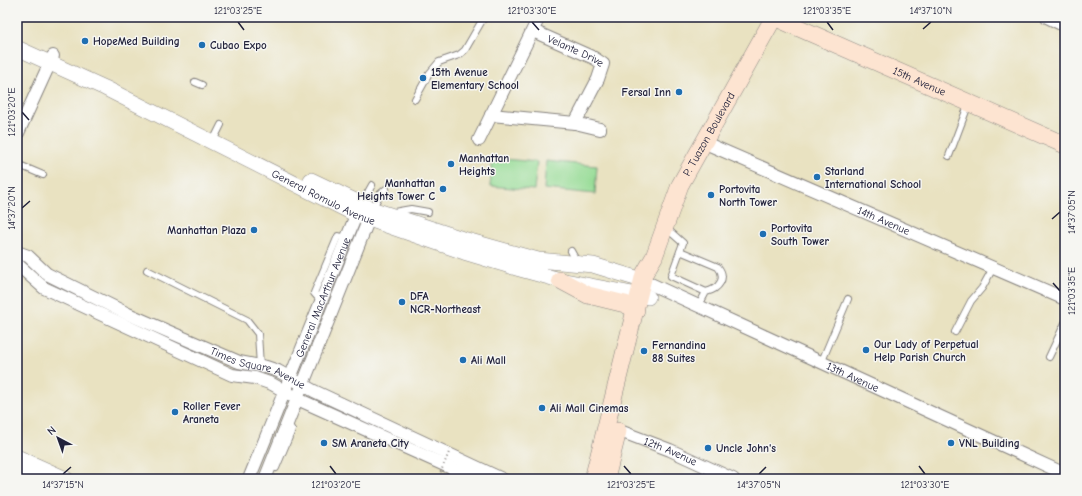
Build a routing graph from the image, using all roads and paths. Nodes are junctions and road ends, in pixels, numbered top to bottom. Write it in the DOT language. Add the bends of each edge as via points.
graph roads {
  1 [pos="484,17"];
  2 [pos="539,17"];
  3 [pos="774,17"];
  4 [pos="1047,17"];
  5 [pos="1065,26"];
  6 [pos="532,31"];
  7 [pos="17,38"];
  8 [pos="17,48"];
  9 [pos="47,57"];
  10 [pos="195,82"];
  11 [pos="202,85"];
  12 [pos="415,99"];
  13 [pos="969,102"];
  14 [pos="17,115"];
  15 [pos="491,115"];
  16 [pos="575,123"];
  17 [pos="600,129"];
  18 [pos="17,135"];
  19 [pos="479,140"];
  20 [pos="703,142"];
  21 [pos="1065,145"];
  22 [pos="949,156"];
  23 [pos="17,164"];
  24 [pos="43,175"];
  25 [pos="372,185"];
  26 [pos="386,189"];
  27 [pos="365,212"];
  28 [pos="428,212"];
  29 [pos="387,213"];
  30 [pos="664,226"];
  31 [pos="464,242"];
  32 [pos="680,251"];
  33 [pos="17,252"];
  34 [pos="580,258"];
  35 [pos="17,264"];
  36 [pos="992,268"];
  37 [pos="147,270"];
  38 [pos="560,280"];
  39 [pos="585,285"];
  40 [pos="706,292"];
  41 [pos="643,293"];
  42 [pos="848,299"];
  43 [pos="1065,299"];
  44 [pos="698,307"];
  45 [pos="1065,323"];
  46 [pos="955,332"];
  47 [pos="1049,357"];
  48 [pos="822,361"];
  49 [pos="260,366"];
  50 [pos="291,378"];
  51 [pos="303,385"];
  52 [pos="286,391"];
  53 [pos="298,399"];
  54 [pos="288,423"];
  55 [pos="612,428"];
  56 [pos="450,450"];
  57 [pos="17,457"];
  58 [pos="17,472"];
  59 [pos="1065,474"];
  60 [pos="439,476"];
  61 [pos="34,479"];
  62 [pos="66,479"];
  63 [pos="249,479"];
  64 [pos="265,479"];
  65 [pos="271,479"];
  66 [pos="476,479"];
  67 [pos="502,479"];
  68 [pos="593,479"];
  69 [pos="606,479"];
  70 [pos="733,479"];
  1 -- 12 [label="lane" via="465,50 459,55 439,62"];
  2 -- 6 [label="street, Velante Drive"];
  3 -- 13 [label="main road, 15th Avenue"];
  3 -- 20 [label="main road, P. Tuazon Boulevard"];
  4 -- 5 [label="street"];
  6 -- 15 [label="street, Velante Drive"];
  6 -- 16 [label="street, Velante Drive" via="603,64"];
  7 -- 9 [label="street, General Romulo Avenue"];
  8 -- 9 [label="street, General Romulo Avenue"];
  9 -- 14 [label="street"];
  9 -- 18 [label="street"];
  9 -- 27 [label="street, General Romulo Avenue" via="216,134"];
  10 -- 11 [label="lane"];
  13 -- 21 [label="main road, 15th Avenue"];
  13 -- 22 [label="lane"];
  15 -- 16 [label="street"];
  15 -- 19 [label="street, Velante Drive"];
  16 -- 17 [label="street"];
  20 -- 30 [label="main road, P. Tuazon Boulevard" via="680,185"];
  20 -- 36 [label="street, 14th Avenue"];
  23 -- 24 [label="lane"];
  25 -- 27 [label="lane"];
  26 -- 27 [label="lane"];
  27 -- 29 [label="street, General Romulo Avenue"];
  27 -- 31 [label="street, General Romulo Avenue"];
  27 -- 50 [label="street, General MacArthur Avenue" via="347,238"];
  27 -- 51 [label="street, General MacArthur Avenue"];
  28 -- 29 [label="lane" via="411,209"];
  29 -- 31 [label="street, General Romulo Avenue"];
  30 -- 32 [label="lane" via="682,240"];
  30 -- 41 [label="main road, P. Tuazon Boulevard" via="654,257 654,275"];
  31 -- 34 [label="street, General Romulo Avenue" via="538,260"];
  31 -- 38 [label="street, General Romulo Avenue"];
  32 -- 40 [label="lane" via="671,276"];
  32 -- 40 [label="lane" via="718,267 722,272 723,276 716,288"];
  33 -- 49 [label="street, Times Square Avenue" via="28,256 47,274 128,314 239,362"];
  34 -- 39 [label="street" via="594,274 593,279"];
  34 -- 41 [label="street, General Romulo Avenue"];
  35 -- 52 [label="street, Times Square Avenue" via="44,288 232,375 256,378"];
  36 -- 43 [label="street, 14th Avenue"];
  36 -- 46 [label="lane"];
  37 -- 49 [label="lane" via="247,320 258,334"];
  38 -- 39 [label="street, General Romulo Avenue"];
  38 -- 41 [label="main road" via="588,295 625,304"];
  39 -- 41 [label="street, General Romulo Avenue"];
  40 -- 44 [label="lane"];
  41 -- 44 [label="street, 13th Avenue"];
  41 -- 55 [label="main road, P. Tuazon Boulevard"];
  42 -- 48 [label="lane"];
  44 -- 48 [label="street, 13th Avenue"];
  45 -- 47 [label="lane"];
  48 -- 59 [label="street, 13th Avenue"];
  49 -- 50 [label="street, Times Square Avenue"];
  50 -- 51 [label="street, Times Square Avenue"];
  50 -- 52 [label="street, General MacArthur Avenue"];
  51 -- 53 [label="street, General MacArthur Avenue"];
  51 -- 67 [label="street, Times Square Avenue"];
  52 -- 53 [label="street, Times Square Avenue"];
  52 -- 63 [label="street, General MacArthur Avenue"];
  53 -- 54 [label="street, General MacArthur Avenue"];
  53 -- 66 [label="street, Times Square Avenue"];
  54 -- 64 [label="street, General MacArthur Avenue"];
  54 -- 65 [label="lane" via="292,430"];
  55 -- 68 [label="main road, P. Tuazon Boulevard"];
  55 -- 69 [label="main road, P. Tuazon Boulevard"];
  55 -- 70 [label="street, 12th Avenue" via="670,450"];
  56 -- 60 [label="path, bridge"];
  57 -- 62 [label="street"];
  58 -- 61 [label="street"];
}
